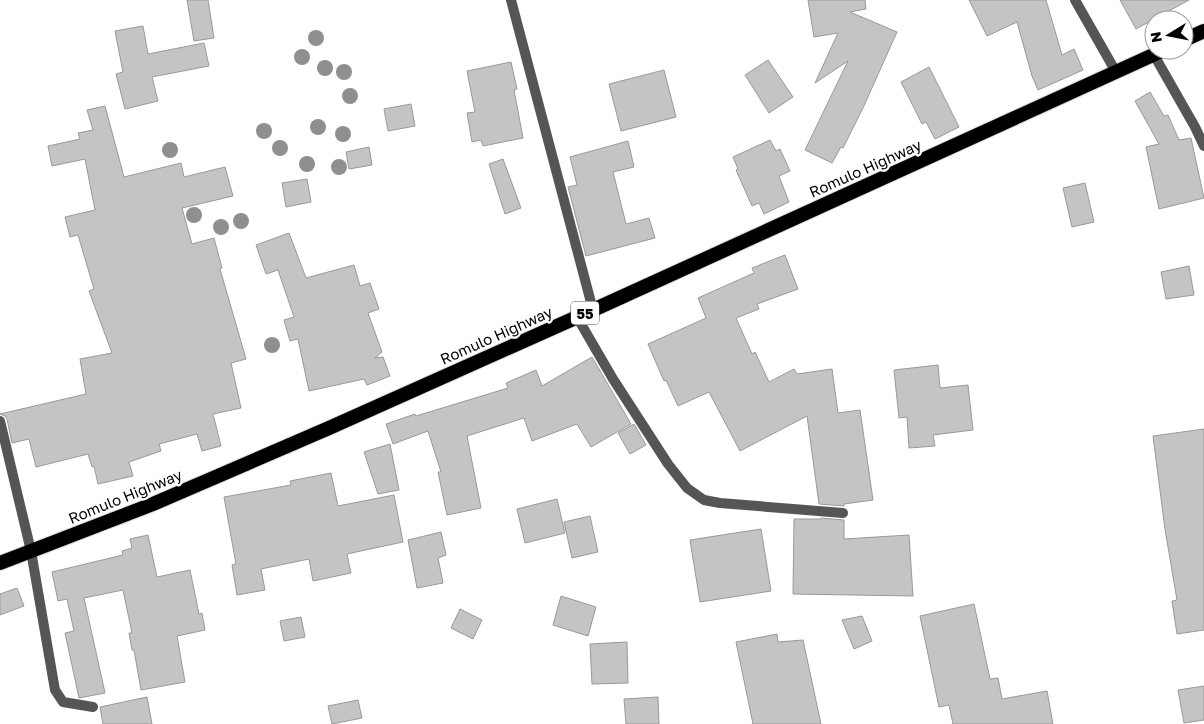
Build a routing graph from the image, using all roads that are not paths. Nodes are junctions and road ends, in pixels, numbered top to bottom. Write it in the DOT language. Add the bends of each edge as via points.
graph roads {
  1 [pos="511,0"];
  2 [pos="1076,0"];
  3 [pos="1144,60"];
  4 [pos="1162,60"];
  5 [pos="1116,72"];
  6 [pos="1204,146"];
  7 [pos="593,310"];
  8 [pos="577,317"];
  9 [pos="0,421"];
  10 [pos="843,513"];
  11 [pos="31,551"];
  12 [pos="0,563"];
  13 [pos="93,707"];
  1 -- 7 [label="street"];
  2 -- 5 [label="street"];
  3 -- 5 [label="highway, Romulo Highway / 55"];
  4 -- 6 [label="street"];
  5 -- 7 [label="highway, Romulo Highway / 55"];
  7 -- 8 [label="highway, Romulo Highway / 55"];
  8 -- 10 [label="street" via="613,380 687,488 704,500"];
  8 -- 11 [label="highway, Romulo Highway / 55" via="153,504"];
  9 -- 11 [label="street"];
  11 -- 12 [label="highway, Romulo Highway / 55"];
  11 -- 13 [label="street" via="55,690 62,702"];
}
